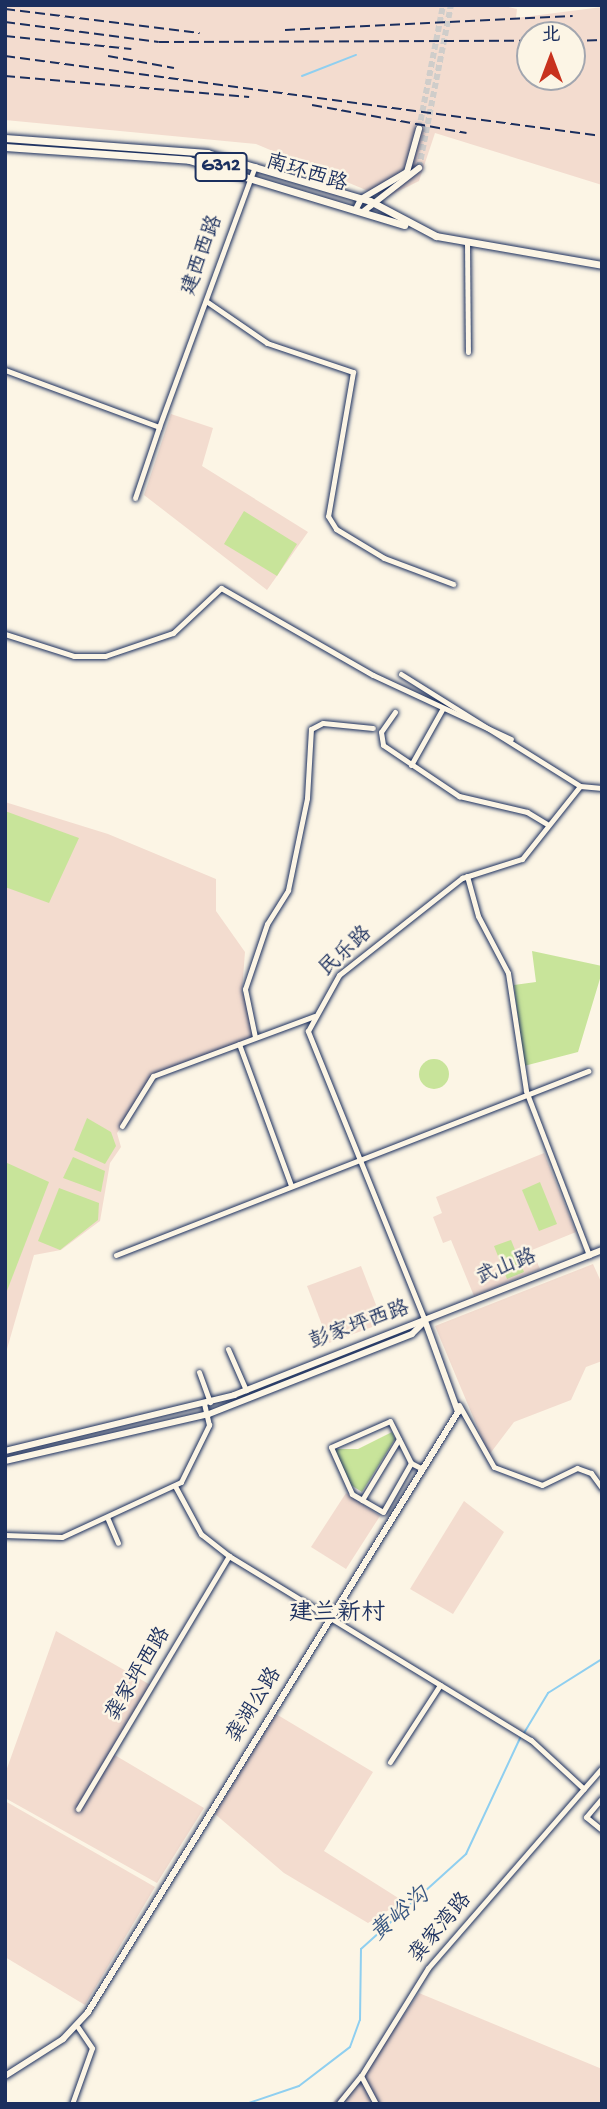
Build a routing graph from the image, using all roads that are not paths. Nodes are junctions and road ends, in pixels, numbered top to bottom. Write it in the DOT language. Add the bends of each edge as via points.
graph roads {
  1 [pos="419,129"];
  2 [pos="5,138"];
  3 [pos="5,147"];
  4 [pos="255,166"];
  5 [pos="419,168"];
  6 [pos="251,177"];
  7 [pos="361,199"];
  8 [pos="370,201"];
  9 [pos="360,210"];
  10 [pos="428,233"];
  11 [pos="467,242"];
  12 [pos="602,265"];
  13 [pos="206,300"];
  14 [pos="468,352"];
  15 [pos="5,370"];
  16 [pos="159,428"];
  17 [pos="135,498"];
  18 [pos="453,584"];
  19 [pos="5,634"];
  20 [pos="401,674"];
  21 [pos="443,708"];
  22 [pos="395,712"];
  23 [pos="373,728"];
  24 [pos="511,739"];
  25 [pos="411,765"];
  26 [pos="580,786"];
  27 [pos="602,788"];
  28 [pos="547,824"];
  29 [pos="467,876"];
  30 [pos="316,1015"];
  31 [pos="255,1037"];
  32 [pos="239,1044"];
  33 [pos="588,1071"];
  34 [pos="526,1091"];
  35 [pos="122,1126"];
  36 [pos="361,1158"];
  37 [pos="291,1185"];
  38 [pos="602,1250"];
  39 [pos="116,1255"];
  40 [pos="589,1255"];
  41 [pos="425,1321"];
  42 [pos="228,1349"];
  43 [pos="199,1372"];
  44 [pos="246,1390"];
  45 [pos="207,1403"];
  46 [pos="459,1405"];
  47 [pos="209,1414"];
  48 [pos="399,1439"];
  49 [pos="5,1451"];
  50 [pos="5,1461"];
  51 [pos="411,1463"];
  52 [pos="423,1469"];
  53 [pos="175,1486"];
  54 [pos="602,1488"];
  55 [pos="362,1500"];
  56 [pos="107,1517"];
  57 [pos="5,1535"];
  58 [pos="118,1544"];
  59 [pos="229,1556"];
  60 [pos="331,1618"];
  61 [pos="440,1685"];
  62 [pos="390,1762"];
  63 [pos="602,1768"];
  64 [pos="584,1788"];
  65 [pos="602,1798"];
  66 [pos="78,1810"];
  67 [pos="602,1830"];
  68 [pos="78,2027"];
  69 [pos="5,2076"];
  70 [pos="361,2076"];
  71 [pos="72,2104"];
  72 [pos="338,2104"];
  73 [pos="376,2104"];
  1 -- 7 [label="main road" via="407,172"];
  2 -- 4 [label="highway, 南环西路 / G312" via="178,148"];
  3 -- 6 [label="highway, 南环西路 / G312" via="189,160"];
  4 -- 6 [label="street, 建西西路"];
  4 -- 7 [label="highway, G312"];
  5 -- 8 [label="main road" via="415,177"];
  6 -- 9 [label="highway, 南环西路 / G312"];
  6 -- 13 [label="street, 建西西路"];
  7 -- 8 [label="highway, G312"];
  7 -- 9 [label="main road"];
  8 -- 9 [label="main road"];
  8 -- 10 [label="highway, G312"];
  9 -- 10 [label="highway, 南环西路 / G312"];
  10 -- 11 [label="highway, G312"];
  11 -- 12 [label="highway, G312"];
  11 -- 14 [label="street"];
  13 -- 16 [label="street, 建西西路"];
  13 -- 18 [label="street" via="267,343 353,372 328,516 337,529 384,558"];
  15 -- 16 [label="street"];
  16 -- 17 [label="street, 建西西路"];
  19 -- 21 [label="street" via="74,656 105,656 173,633 222,588"];
  20 -- 24 [label="street"];
  21 -- 24 [label="street"];
  21 -- 25 [label="street"];
  22 -- 25 [label="street" via="380,739"];
  23 -- 31 [label="street" via="323,723 311,729 307,798 288,890 267,924 245,989"];
  24 -- 26 [label="street"];
  25 -- 28 [label="street" via="459,796 527,812"];
  26 -- 27 [label="street"];
  26 -- 28 [label="street, 民乐路"];
  28 -- 29 [label="street, 民乐路" via="522,859"];
  29 -- 30 [label="street, 民乐路" via="339,975"];
  29 -- 34 [label="street" via="478,916 508,974"];
  30 -- 31 [label="street"];
  30 -- 36 [label="street, 民乐路" via="308,1040"];
  31 -- 32 [label="street"];
  32 -- 35 [label="street" via="153,1076"];
  32 -- 37 [label="street"];
  33 -- 34 [label="street"];
  34 -- 36 [label="street"];
  34 -- 40 [label="street"];
  36 -- 37 [label="street"];
  36 -- 41 [label="street, 民乐路"];
  37 -- 39 [label="street"];
  38 -- 40 [label="main road, 武山路"];
  40 -- 41 [label="main road, 武山路"];
  41 -- 44 [label="main road, 彭家坪西路"];
  41 -- 46 [label="main road"];
  41 -- 47 [label="main road, 彭家坪西路" via="412,1334"];
  42 -- 44 [label="street"];
  43 -- 45 [label="street"];
  44 -- 45 [label="main road, 彭家坪西路"];
  45 -- 47 [label="street"];
  45 -- 49 [label="main road, 彭家坪西路"];
  46 -- 52 [label="main road, 龚湖公路"];
  46 -- 54 [label="street" via="494,1466 542,1485 577,1468 591,1473"];
  47 -- 50 [label="main road, 彭家坪西路"];
  47 -- 53 [label="street" via="188,1474"];
  48 -- 51 [label="street"];
  48 -- 55 [label="street"];
  48 -- 55 [label="street" via="390,1421 331,1447 352,1494"];
  51 -- 52 [label="street"];
  51 -- 55 [label="street" via="383,1512"];
  52 -- 60 [label="main road, 龚湖公路"];
  53 -- 56 [label="street"];
  53 -- 59 [label="street" via="201,1534"];
  56 -- 57 [label="street" via="46,1540"];
  56 -- 58 [label="street"];
  59 -- 60 [label="street"];
  59 -- 66 [label="street, 龚家坪西路"];
  60 -- 61 [label="street"];
  60 -- 68 [label="main road, 龚湖公路"];
  61 -- 62 [label="street"];
  61 -- 64 [label="street" via="531,1740"];
  63 -- 64 [label="street, 龚家湾路"];
  64 -- 70 [label="street, 龚家湾路" via="428,1968"];
  65 -- 67 [label="street" via="586,1817"];
  68 -- 69 [label="main road, 龚湖公路"];
  68 -- 71 [label="street" via="92,2048"];
  70 -- 72 [label="street, 龚家湾路"];
  70 -- 73 [label="street"];
}
